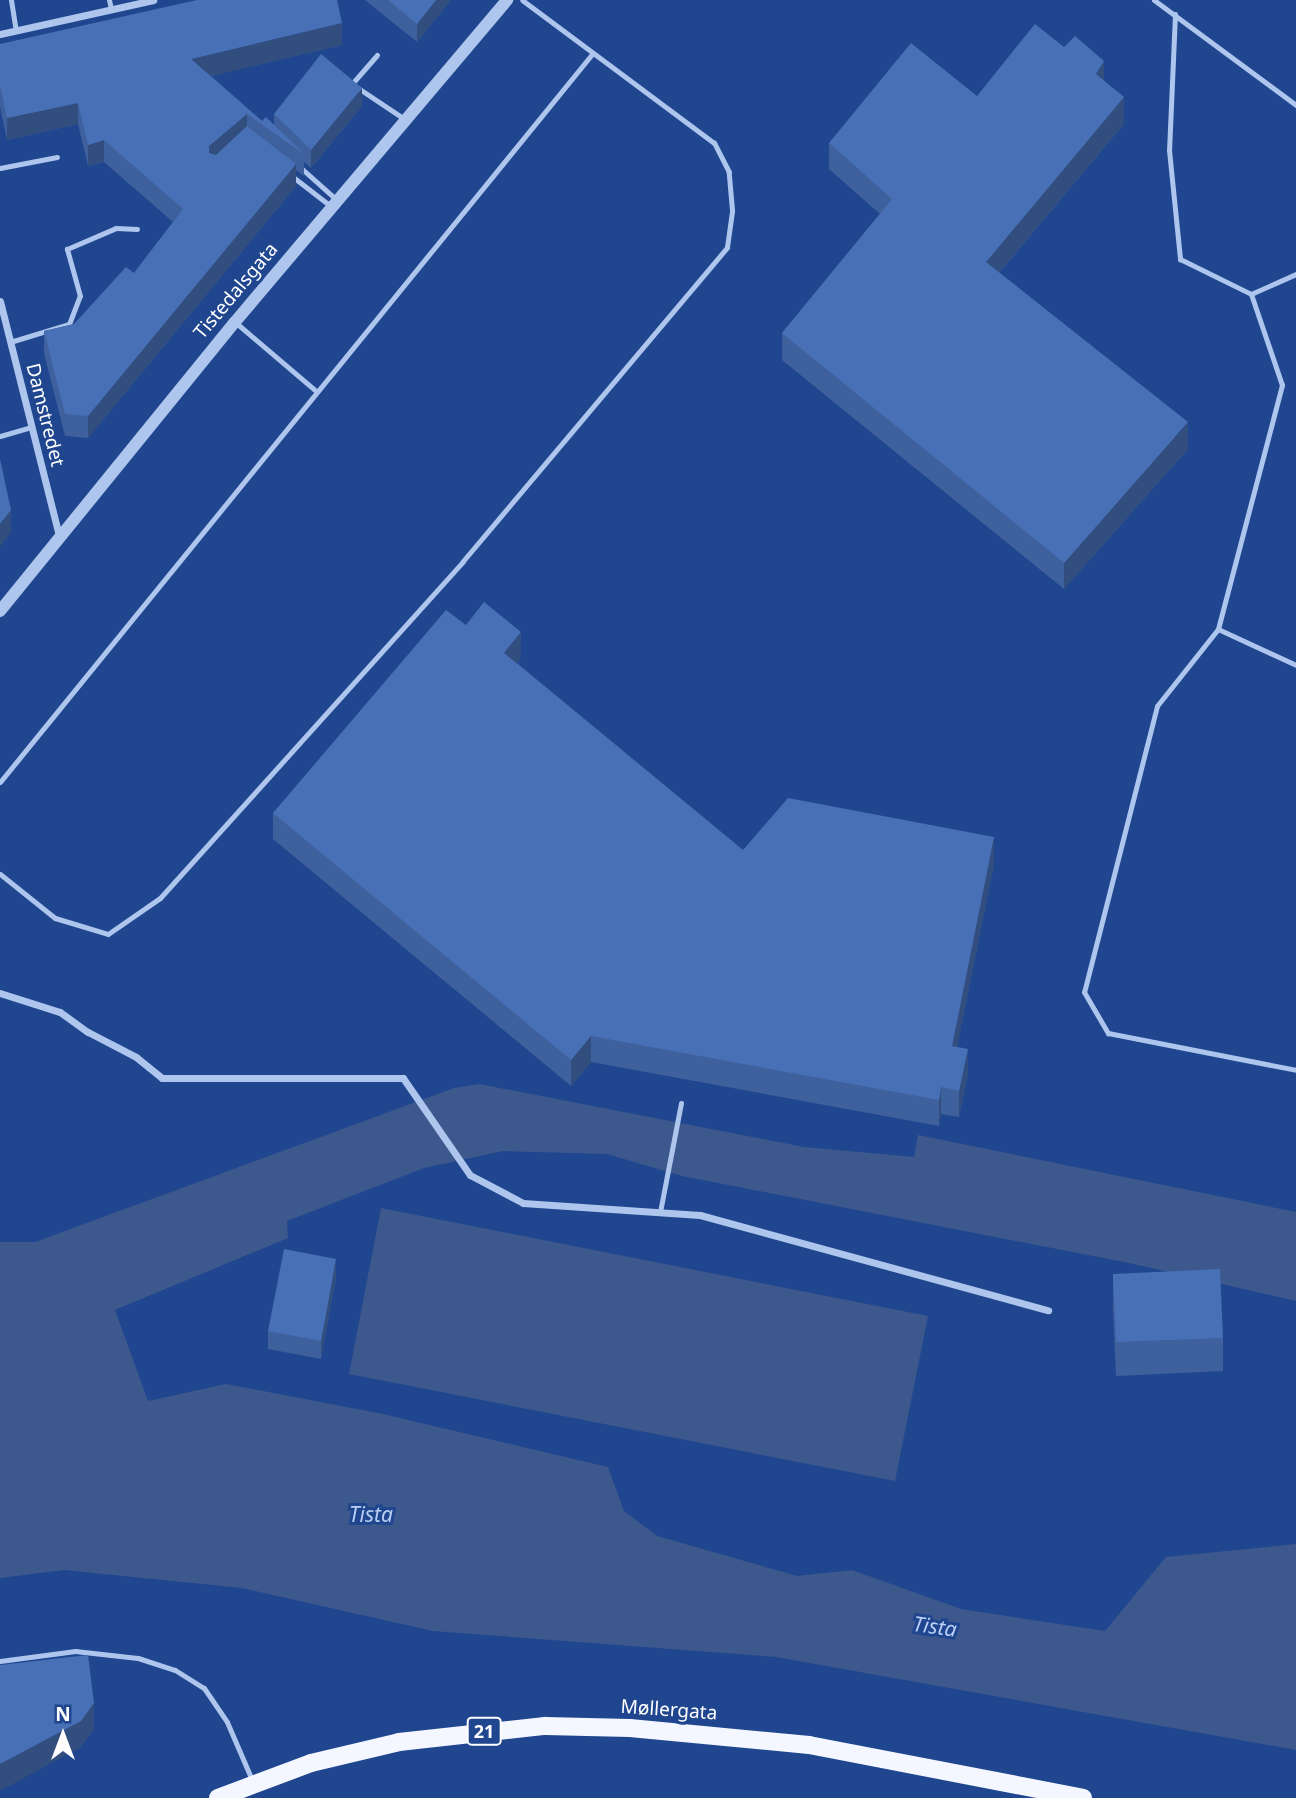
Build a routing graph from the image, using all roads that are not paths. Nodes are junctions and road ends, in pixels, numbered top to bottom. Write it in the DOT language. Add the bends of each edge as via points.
graph roads {
  1 [pos="11,0"];
  2 [pos="109,0"];
  3 [pos="153,0"];
  4 [pos="508,0"];
  5 [pos="522,0"];
  6 [pos="1154,0"];
  7 [pos="111,9"];
  8 [pos="1175,14"];
  9 [pos="16,30"];
  10 [pos="0,34"];
  11 [pos="592,54"];
  12 [pos="377,55"];
  13 [pos="1296,105"];
  14 [pos="406,120"];
  15 [pos="58,156"];
  16 [pos="290,158"];
  17 [pos="0,168"];
  18 [pos="289,174"];
  19 [pos="335,204"];
  20 [pos="137,229"];
  21 [pos="1296,274"];
  22 [pos="1251,294"];
  23 [pos="0,301"];
  24 [pos="235,322"];
  25 [pos="10,342"];
  26 [pos="315,390"];
  27 [pos="32,427"];
  28 [pos="0,436"];
  29 [pos="59,536"];
  30 [pos="0,611"];
  31 [pos="1218,629"];
  32 [pos="1296,665"];
  33 [pos="0,782"];
  34 [pos="0,874"];
  35 [pos="0,993"];
  36 [pos="1296,1069"];
  37 [pos="681,1103"];
  38 [pos="660,1212"];
  39 [pos="1048,1310"];
  40 [pos="0,1661"];
  41 [pos="253,1783"];
  42 [pos="218,1798"];
  43 [pos="1083,1798"];
  1 -- 9 [label="lane"];
  2 -- 7 [label="lane"];
  3 -- 7 [label="street"];
  4 -- 14 [label="street, Tistedalsgata"];
  5 -- 11 [label="lane"];
  6 -- 8 [label="lane"];
  7 -- 9 [label="street"];
  8 -- 13 [label="lane"];
  8 -- 22 [label="lane" via="1170,150 1180,259"];
  9 -- 10 [label="street"];
  11 -- 26 [label="lane"];
  11 -- 34 [label="lane" via="715,143 729,172 732,210 727,247 463,561 160,898 108,934 55,918"];
  12 -- 14 [label="lane" via="352,84"];
  14 -- 19 [label="street, Tistedalsgata"];
  15 -- 17 [label="lane"];
  16 -- 19 [label="lane"];
  18 -- 19 [label="lane"];
  19 -- 24 [label="street, Tistedalsgata"];
  20 -- 25 [label="lane" via="116,228 67,250 80,296 69,324"];
  21 -- 22 [label="lane"];
  22 -- 31 [label="lane" via="1282,385"];
  23 -- 25 [label="street, Damstredet"];
  24 -- 26 [label="lane"];
  24 -- 29 [label="street, Tistedalsgata"];
  25 -- 27 [label="street, Damstredet"];
  26 -- 33 [label="lane"];
  27 -- 28 [label="lane"];
  27 -- 29 [label="street, Damstredet"];
  29 -- 30 [label="street, Tistedalsgata"];
  31 -- 32 [label="lane"];
  31 -- 36 [label="lane" via="1157,706 1084,992 1108,1033"];
  35 -- 38 [label="street" via="60,1012 136,1057 162,1078 403,1078 470,1175 523,1203"];
  37 -- 38 [label="lane"];
  38 -- 39 [label="street" via="700,1215"];
  40 -- 41 [label="lane" via="75,1651 138,1658 175,1670 204,1688 227,1723"];
  41 -- 42 [label="main road, 21"];
  41 -- 43 [label="main road, Møllergata / 21" via="311,1763 399,1742 557,1726 809,1745"];
}
